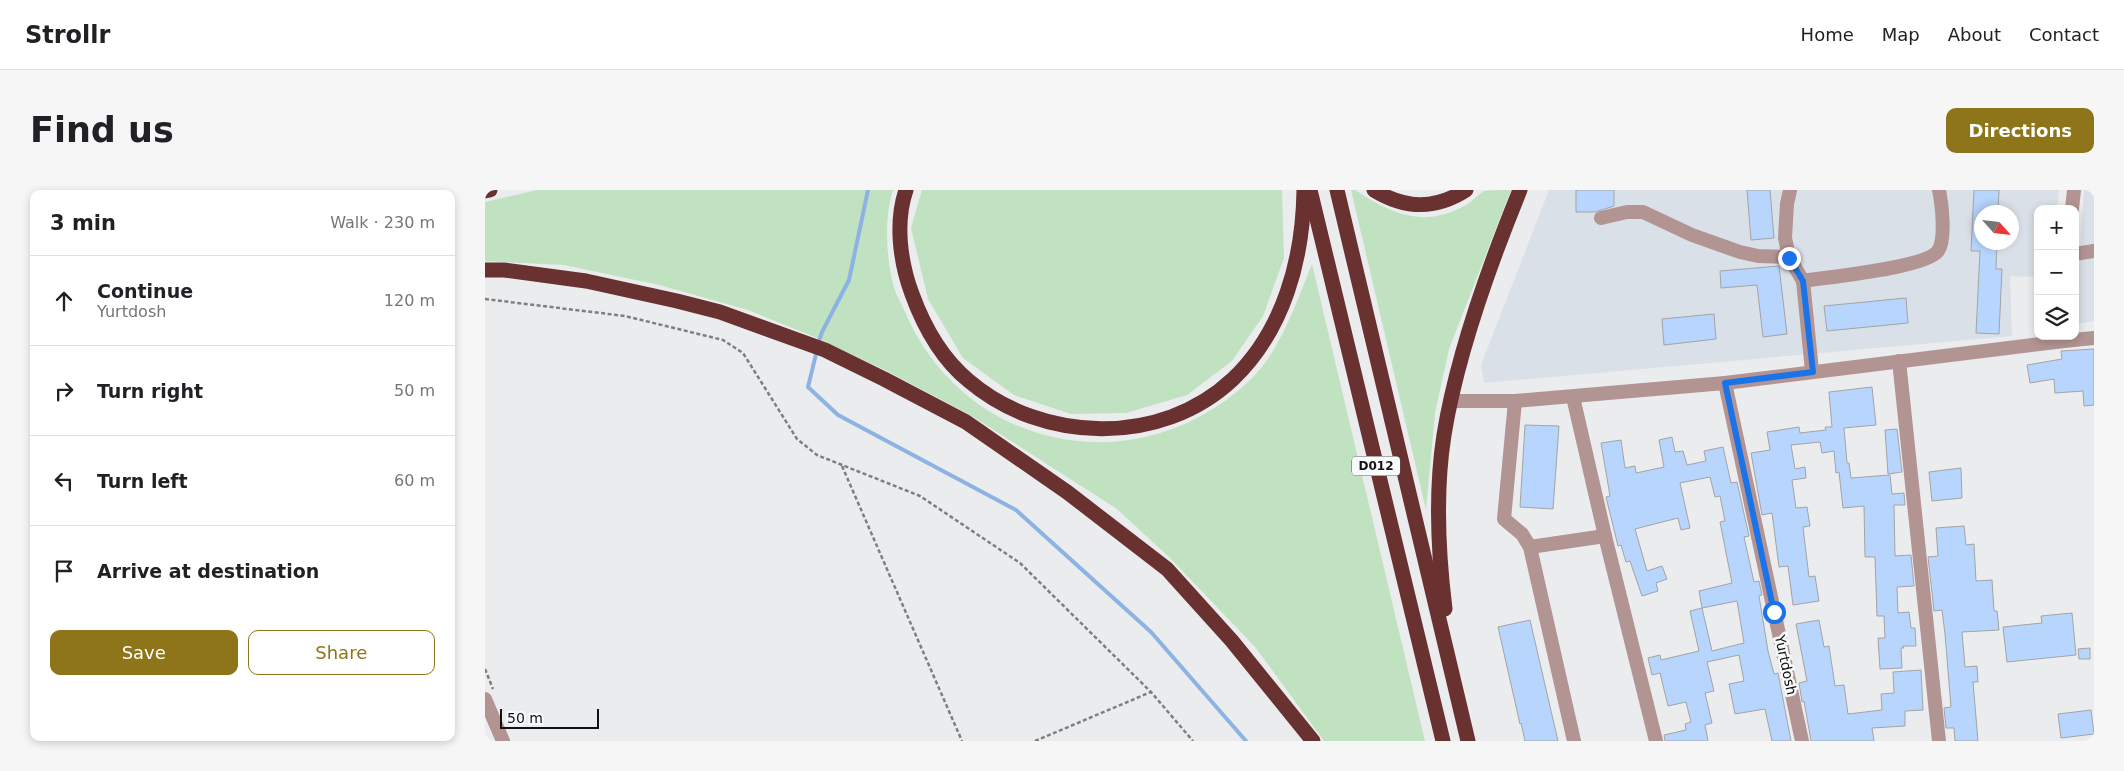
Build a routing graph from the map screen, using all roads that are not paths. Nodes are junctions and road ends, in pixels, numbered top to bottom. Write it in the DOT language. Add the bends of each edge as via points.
graph roads {
  1 [pos="490,190"];
  2 [pos="906,190"];
  3 [pos="1304,190"];
  4 [pos="1310,190"];
  5 [pos="1337,190"];
  6 [pos="1374,190"];
  7 [pos="1466,190"];
  8 [pos="1520,190"];
  9 [pos="1790,190"];
  10 [pos="1939,190"];
  11 [pos="2074,190"];
  12 [pos="485,191"];
  13 [pos="2072,205"];
  14 [pos="1601,218"];
  15 [pos="2094,251"];
  16 [pos="2079,253"];
  17 [pos="1789,258"];
  18 [pos="485,270"];
  19 [pos="1803,281"];
  20 [pos="2079,338"];
  21 [pos="2094,338"];
  22 [pos="2056,340"];
  23 [pos="1899,361"];
  24 [pos="1813,372"];
  25 [pos="1725,383"];
  26 [pos="1573,397"];
  27 [pos="1451,401"];
  28 [pos="1515,402"];
  29 [pos="1605,536"];
  30 [pos="1530,547"];
  31 [pos="1454,682"];
  32 [pos="485,699"];
  33 [pos="503,741"];
  34 [pos="1313,741"];
  35 [pos="1443,741"];
  36 [pos="1468,741"];
  37 [pos="1475,741"];
  38 [pos="1574,741"];
  39 [pos="1656,741"];
  40 [pos="1802,741"];
  41 [pos="1939,741"];
  1 -- 12 [label="highway"];
  2 -- 3 [label="highway" via="901,251 917,308 936,342 969,381 996,401 1047,423 1085,430 1150,424 1208,398 1232,379 1270,330 1286,296 1300,246"];
  4 -- 35 [label="highway, D012"];
  5 -- 31 [label="highway, D012"];
  6 -- 7 [label="highway" via="1396,200 1425,205 1440,203"];
  8 -- 27 [label="highway" via="1459,364"];
  9 -- 17 [label="street" via="1785,238"];
  10 -- 19 [label="street" via="1941,242 1932,256 1912,264"];
  11 -- 13 [label="street"];
  14 -- 17 [label="street" via="1643,212 1740,252"];
  15 -- 16 [label="street"];
  17 -- 19 [label="street"];
  18 -- 34 [label="highway" via="586,282 720,312 825,350 966,422 1167,569 1232,641"];
  19 -- 24 [label="street"];
  20 -- 21 [label="street"];
  22 -- 23 [label="street"];
  23 -- 24 [label="street"];
  23 -- 41 [label="street"];
  24 -- 25 [label="street"];
  25 -- 26 [label="street"];
  25 -- 40 [label="street, Yurtdosh"];
  26 -- 28 [label="street"];
  26 -- 29 [label="street"];
  27 -- 28 [label="street"];
  27 -- 31 [label="highway" via="1444,436 1438,509 1443,597"];
  28 -- 30 [label="street" via="1504,519 1523,534"];
  29 -- 30 [label="street"];
  29 -- 39 [label="street"];
  30 -- 38 [label="street"];
  31 -- 36 [label="highway, D012"];
  31 -- 37 [label="street"];
  32 -- 33 [label="street"];
}
